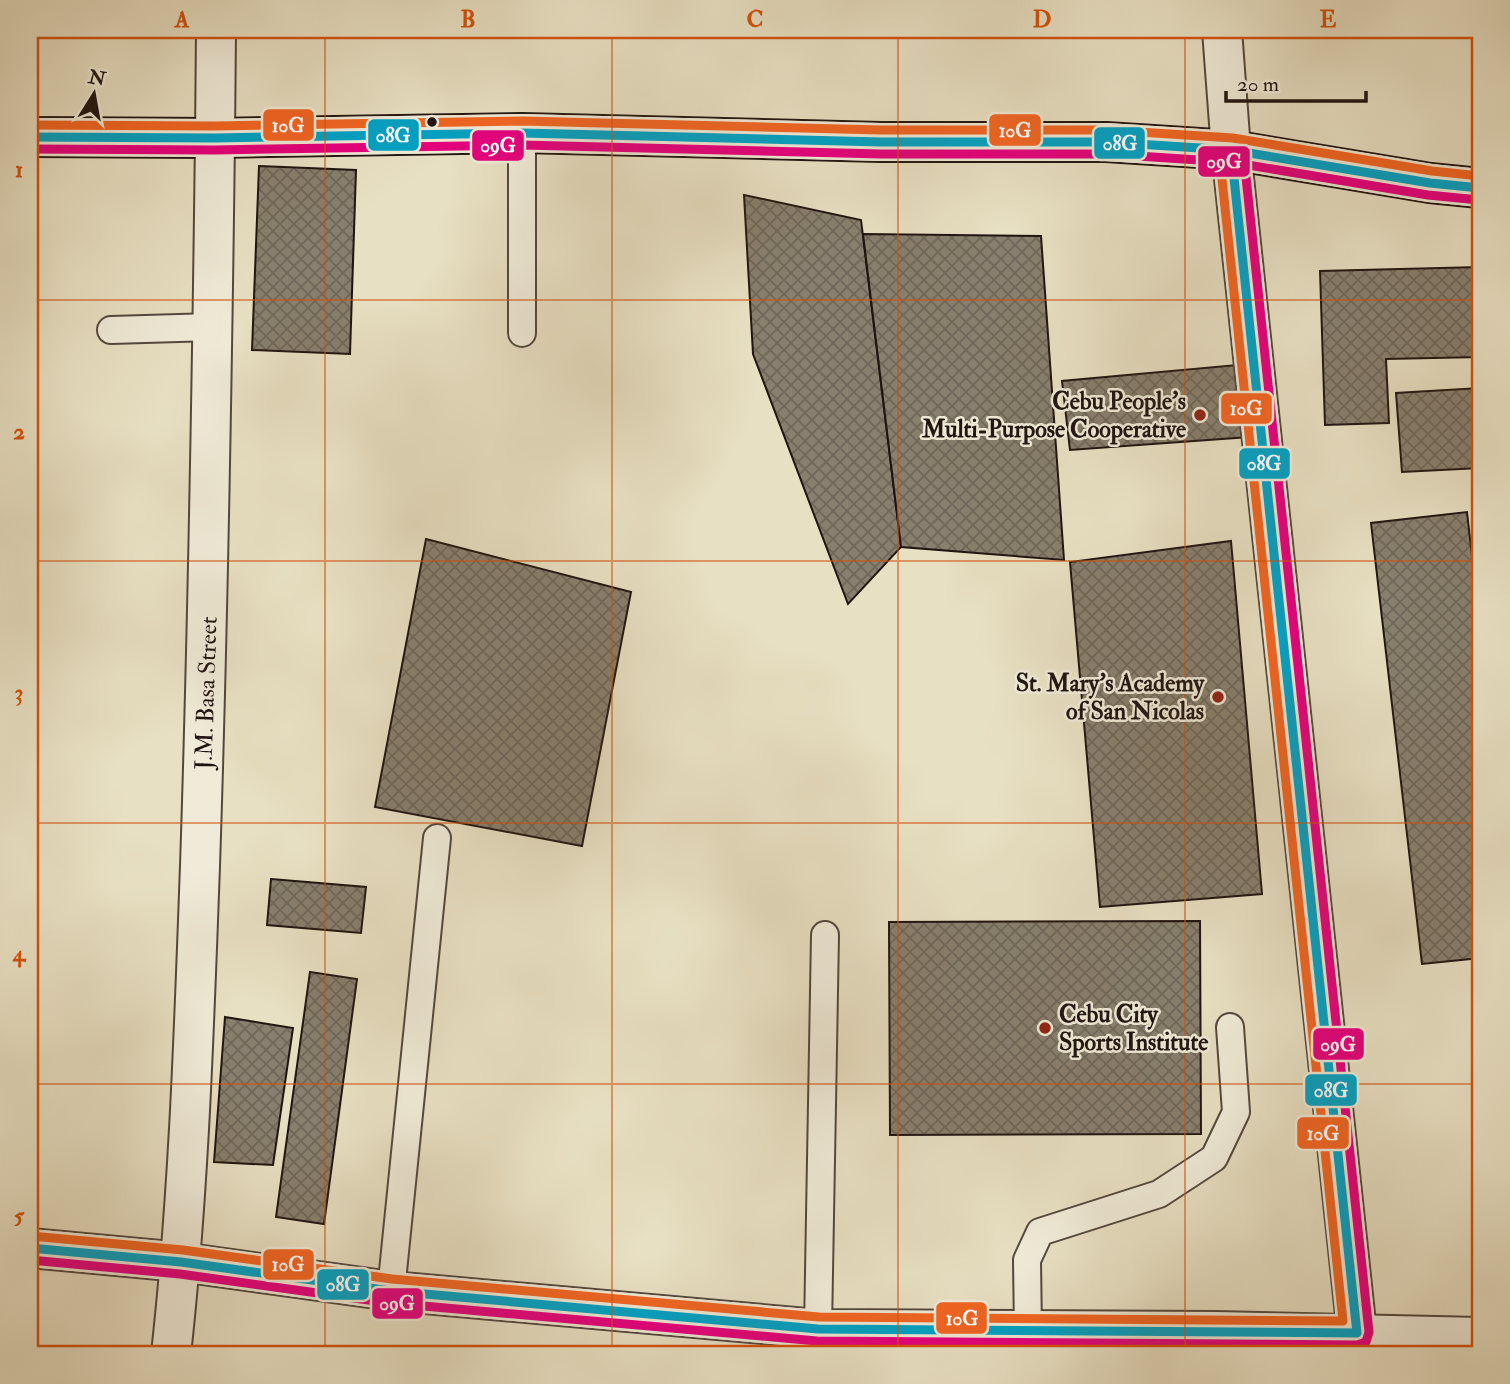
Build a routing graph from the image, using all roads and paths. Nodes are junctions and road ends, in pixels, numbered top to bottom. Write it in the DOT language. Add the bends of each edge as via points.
graph roads {
  1 [pos="216,30"];
  2 [pos="1222,30"];
  3 [pos="522,133"];
  4 [pos="30,137"];
  5 [pos="215,138"];
  6 [pos="1231,150"];
  7 [pos="1480,188"];
  8 [pos="213,327"];
  9 [pos="111,330"];
  10 [pos="522,334"];
  11 [pos="437,838"];
  12 [pos="825,935"];
  13 [pos="1230,1027"];
  14 [pos="30,1248"];
  15 [pos="181,1262"];
  16 [pos="391,1291"];
  17 [pos="1028,1331"];
  18 [pos="1357,1333"];
  19 [pos="1480,1337"];
  20 [pos="817,1342"];
  21 [pos="1149,1343"];
  22 [pos="171,1354"];
  1 -- 5 [label="street, J.M. Basa Street"];
  2 -- 6 [label="street"];
  3 -- 5 [label="street"];
  3 -- 6 [label="street" via="1106,142"];
  3 -- 10 [label="lane"];
  4 -- 5 [label="street"];
  5 -- 8 [label="street, J.M. Basa Street"];
  6 -- 7 [label="street"];
  6 -- 18 [label="street"];
  8 -- 9 [label="lane"];
  8 -- 15 [label="street, J.M. Basa Street" via="209,603"];
  11 -- 16 [label="lane"];
  12 -- 20 [label="lane"];
  13 -- 17 [label="lane" via="1236,1112 1214,1158 1159,1194 1040,1232 1027,1260"];
  14 -- 15 [label="street"];
  15 -- 16 [label="street"];
  15 -- 22 [label="street, J.M. Basa Street"];
  16 -- 20 [label="street"];
  17 -- 20 [label="street"];
  17 -- 21 [label="street"];
  18 -- 19 [label="street"];
  18 -- 21 [label="street"];
}
